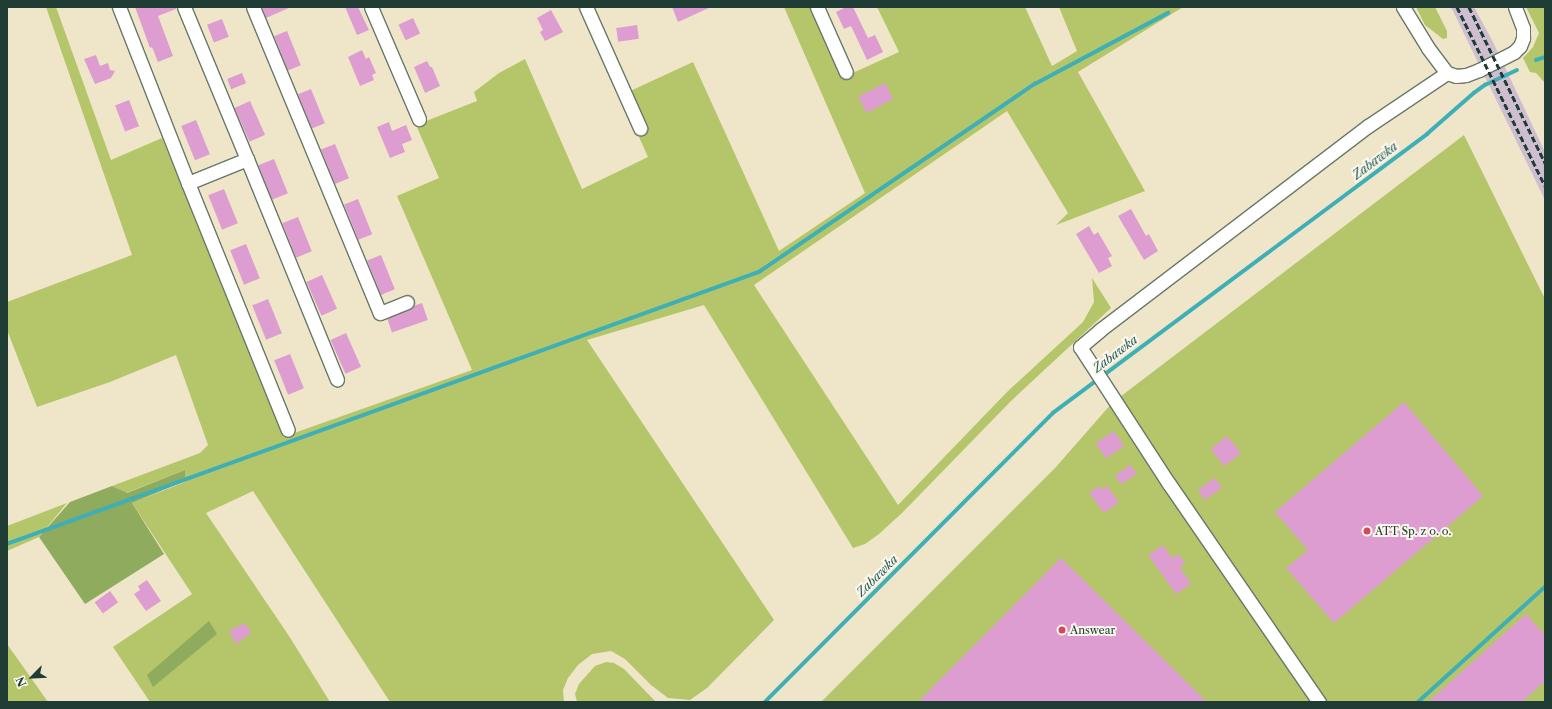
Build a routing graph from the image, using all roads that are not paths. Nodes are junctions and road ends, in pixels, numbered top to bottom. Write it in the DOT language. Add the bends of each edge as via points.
graph roads {
  1 [pos="119,7"];
  2 [pos="184,7"];
  3 [pos="253,7"];
  4 [pos="371,7"];
  5 [pos="586,7"];
  6 [pos="817,7"];
  7 [pos="1403,7"];
  8 [pos="1515,7"];
  9 [pos="846,72"];
  10 [pos="1447,73"];
  11 [pos="419,119"];
  12 [pos="640,128"];
  13 [pos="247,160"];
  14 [pos="188,183"];
  15 [pos="407,302"];
  16 [pos="337,379"];
  17 [pos="288,430"];
  18 [pos="1319,702"];
  1 -- 14 [label="street"];
  2 -- 13 [label="street"];
  3 -- 15 [label="street" via="380,313"];
  4 -- 11 [label="street"];
  5 -- 12 [label="street"];
  6 -- 9 [label="street"];
  7 -- 10 [label="street"];
  8 -- 10 [label="street" via="1523,28 1520,46 1502,58 1466,75 1456,76"];
  10 -- 18 [label="street" via="1368,126 1080,347 1169,484"];
  13 -- 14 [label="street"];
  13 -- 16 [label="street"];
  14 -- 17 [label="street"];
}
